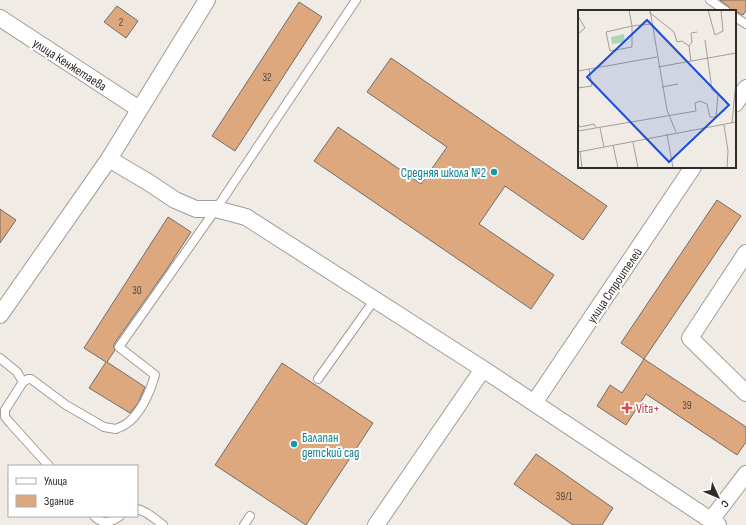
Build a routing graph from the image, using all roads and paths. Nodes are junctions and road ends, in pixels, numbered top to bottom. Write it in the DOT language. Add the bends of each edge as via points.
graph roads {
  1 [pos="207,0"];
  2 [pos="356,0"];
  3 [pos="710,0"];
  4 [pos="725,10"];
  5 [pos="0,18"];
  6 [pos="736,18"];
  7 [pos="746,24"];
  8 [pos="746,88"];
  9 [pos="736,103"];
  10 [pos="139,109"];
  11 [pos="109,159"];
  12 [pos="692,168"];
  13 [pos="216,209"];
  14 [pos="746,253"];
  15 [pos="375,299"];
  16 [pos="0,315"];
  17 [pos="0,358"];
  18 [pos="483,369"];
  19 [pos="318,380"];
  20 [pos="23,382"];
  21 [pos="746,393"];
  22 [pos="534,404"];
  23 [pos="48,465"];
  24 [pos="746,474"];
  25 [pos="138,509"];
  26 [pos="250,516"];
  27 [pos="95,517"];
  28 [pos="119,517"];
  29 [pos="715,523"];
  30 [pos="163,525"];
  31 [pos="244,525"];
  32 [pos="376,525"];
  1 -- 10 [label="street"];
  2 -- 13 [label="lane"];
  3 -- 4 [label="lane"];
  5 -- 10 [label="street, улица Кенжетаева"];
  6 -- 7 [label="lane"];
  8 -- 9 [label="street"];
  10 -- 11 [label="street"];
  11 -- 13 [label="street" via="175,200 196,208"];
  11 -- 16 [label="street"];
  12 -- 22 [label="street, улица Строителей"];
  13 -- 15 [label="street" via="246,217"];
  13 -- 20 [label="lane" via="119,347 155,375 142,408 129,422 116,429 104,427 66,405 33,380"];
  14 -- 21 [label="street" via="690,338"];
  15 -- 18 [label="street"];
  15 -- 19 [label="lane"];
  17 -- 20 [label="lane" via="17,372"];
  18 -- 22 [label="street"];
  18 -- 32 [label="street"];
  20 -- 23 [label="lane" via="5,410 5,417"];
  22 -- 29 [label="street"];
  24 -- 29 [label="street"];
  25 -- 30 [label="lane" via="151,515"];
  26 -- 31 [label="lane"];
  27 -- 28 [label="lane" via="106,523"];
}
